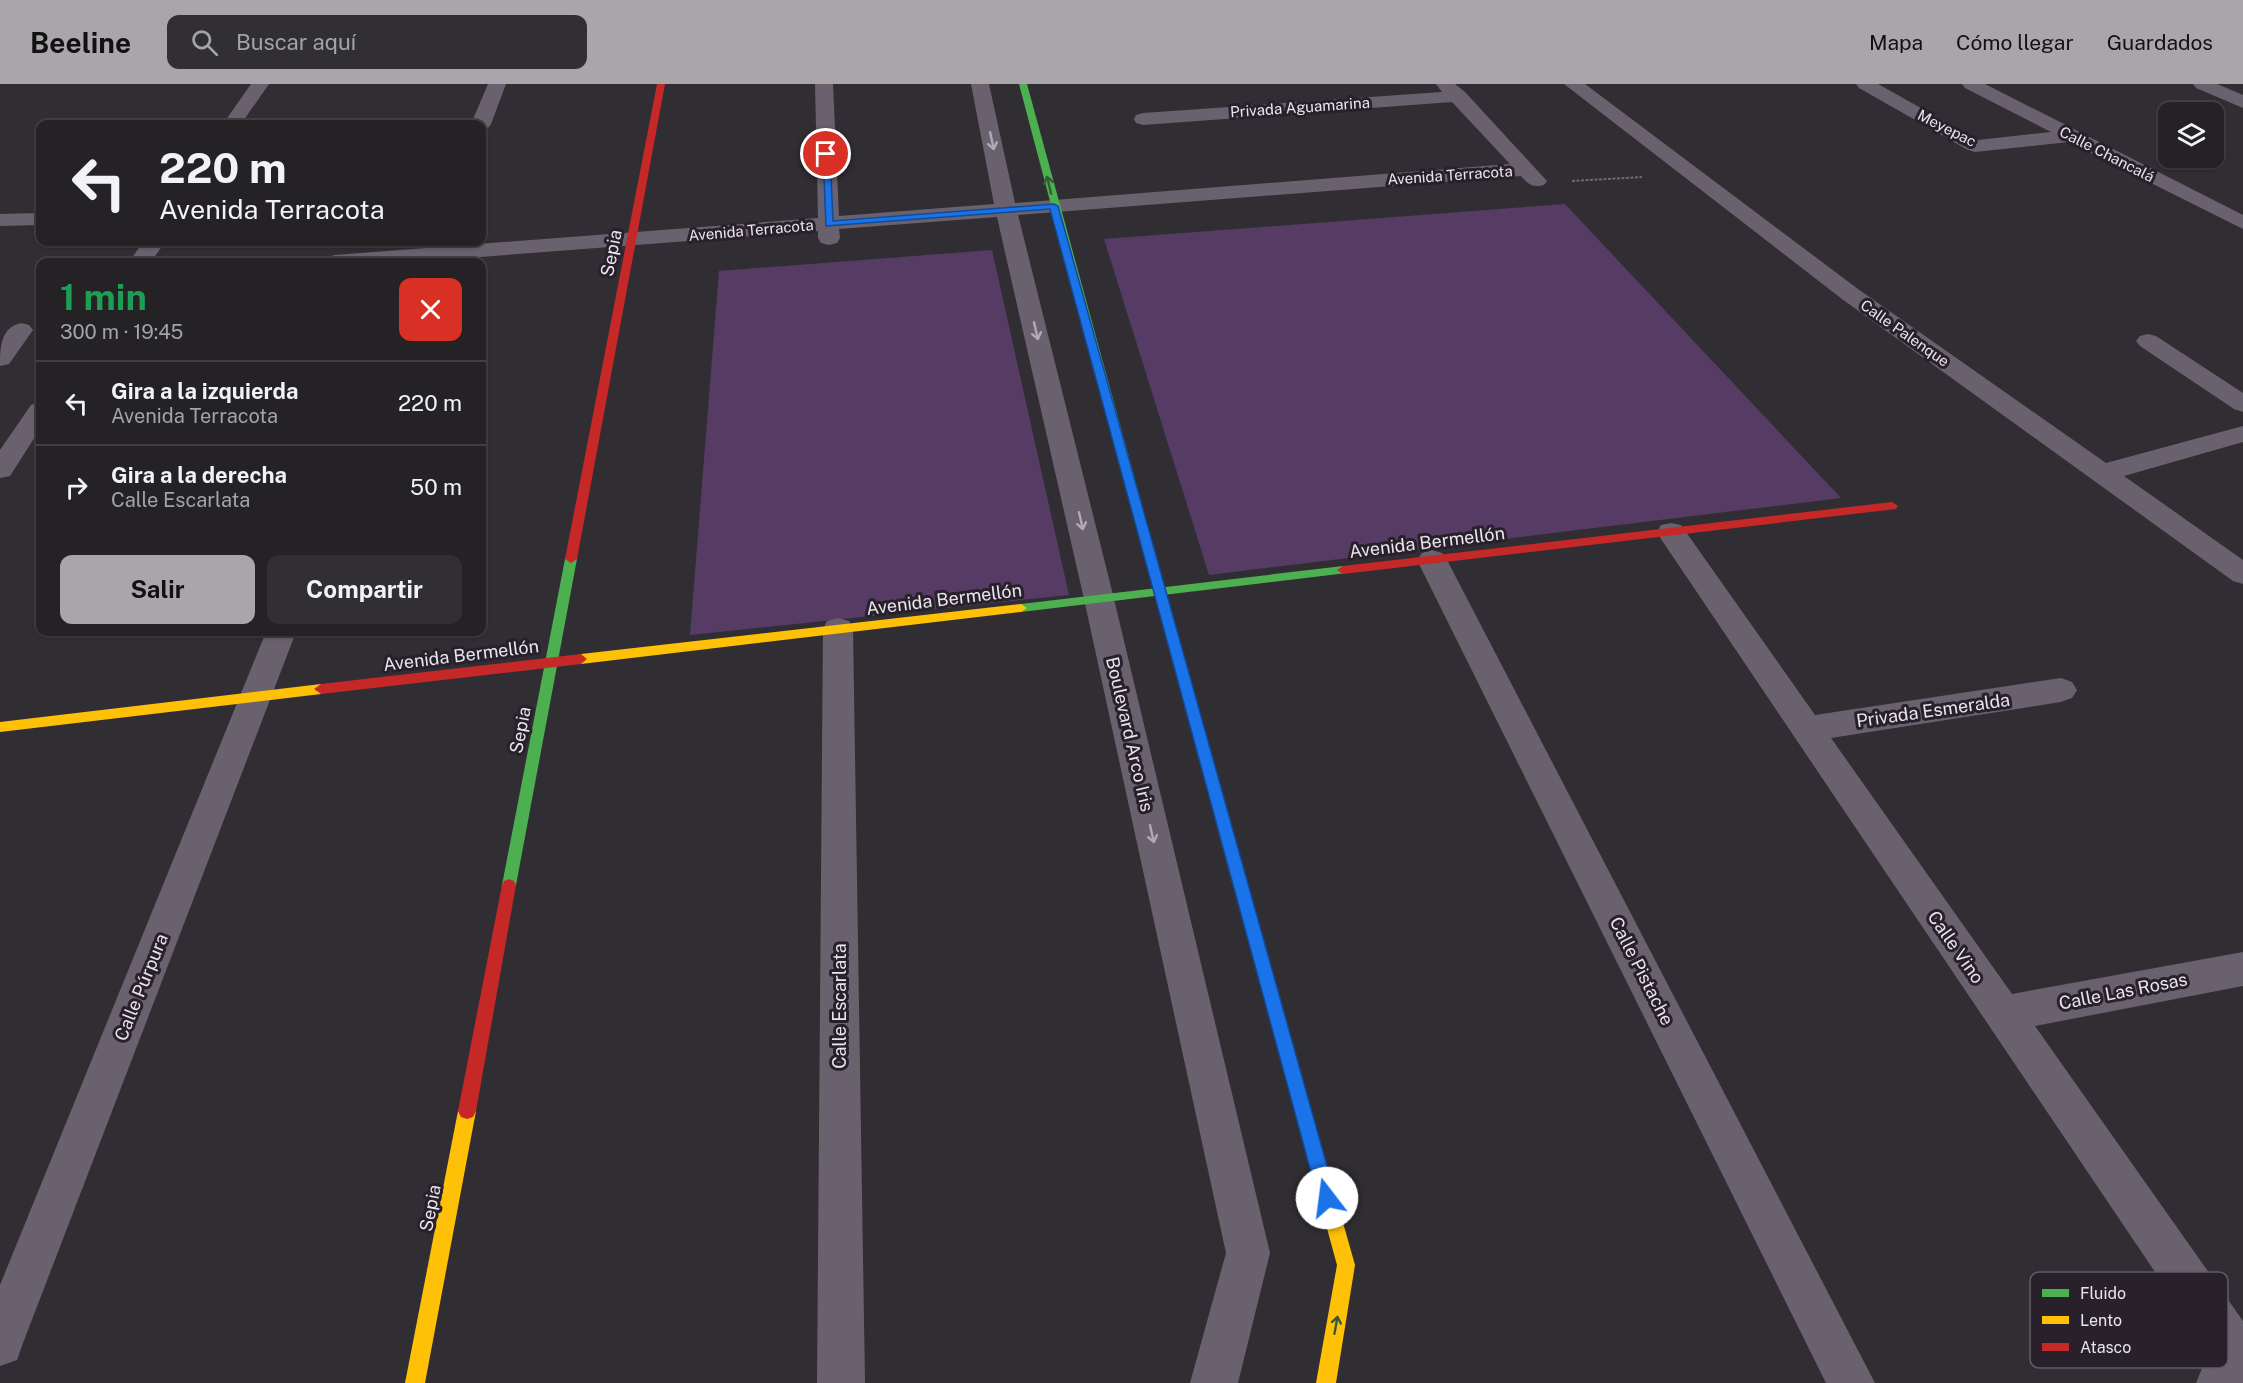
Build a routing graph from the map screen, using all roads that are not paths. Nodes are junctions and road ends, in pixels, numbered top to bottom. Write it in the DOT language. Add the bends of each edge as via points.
graph roads {
  1 [pos="260,84"];
  2 [pos="497,84"];
  3 [pos="661,84"];
  4 [pos="824,84"];
  5 [pos="980,84"];
  6 [pos="1023,84"];
  7 [pos="1574,84"];
  8 [pos="1865,84"];
  9 [pos="1971,84"];
  10 [pos="2202,84"];
  11 [pos="1451,90"];
  12 [pos="2243,102"];
  13 [pos="1143,119"];
  14 [pos="235,120"];
  15 [pos="483,120"];
  16 [pos="2070,136"];
  17 [pos="1057,213"];
  18 [pos="1009,217"];
  19 [pos="36,219"];
  20 [pos="0,220"];
  21 [pos="2243,224"];
  22 [pos="829,231"];
  23 [pos="631,247"];
  24 [pos="431,253"];
  25 [pos="378,258"];
  26 [pos="486,265"];
  27 [pos="21,330"];
  28 [pos="2148,341"];
  29 [pos="0,359"];
  30 [pos="2243,404"];
  31 [pos="36,416"];
  32 [pos="2243,434"];
  33 [pos="0,470"];
  34 [pos="2103,473"];
  35 [pos="1892,506"];
  36 [pos="1671,532"];
  37 [pos="1432,560"];
  38 [pos="2243,574"];
  39 [pos="1158,592"];
  40 [pos="1099,598"];
  41 [pos="838,629"];
  42 [pos="279,636"];
  43 [pos="552,662"];
  44 [pos="2061,690"];
  45 [pos="255,697"];
  46 [pos="0,727"];
  47 [pos="1806,729"];
  48 [pos="2243,969"];
  49 [pos="2002,1014"];
  50 [pos="2181,1272"];
  51 [pos="2228,1339"];
  52 [pos="0,1343"];
  53 [pos="2243,1361"];
  54 [pos="2243,1378"];
  55 [pos="415,1383"];
  56 [pos="841,1383"];
  57 [pos="1214,1383"];
  58 [pos="1326,1383"];
  59 [pos="1851,1383"];
  60 [pos="2220,1383"];
  1 -- 14 [label="street"];
  2 -- 15 [label="street"];
  3 -- 23 [label="street, Sepia"];
  4 -- 22 [label="street"];
  5 -- 18 [label="street, Boulevard Arco Iris, one-way"];
  17 -- 6 [label="street, one-way"];
  7 -- 34 [label="street, Calle Palenque" via="1850,294"];
  8 -- 16 [label="street, Meyepac" via="1976,146"];
  9 -- 16 [label="street, Calle Chancalá"];
  10 -- 12 [label="street"];
  11 -- 13 [label="street, Privada Aguamarina"];
  11 -- 17 [label="street, Avenida Terracota" via="1533,176"];
  16 -- 21 [label="street, Calle Chancalá"];
  17 -- 18 [label="street, Avenida Terracota"];
  17 -- 39 [label="street"];
  18 -- 22 [label="street, Avenida Terracota"];
  18 -- 40 [label="street, Boulevard Arco Iris, one-way"];
  19 -- 20 [label="street"];
  22 -- 23 [label="street, Avenida Terracota"];
  23 -- 24 [label="street, Avenida Terracota"];
  23 -- 26 [label="street, Avenida Terracota"];
  23 -- 43 [label="street, Sepia"];
  24 -- 25 [label="street, Avenida Terracota"];
  27 -- 29 [label="street"];
  28 -- 30 [label="street"];
  31 -- 33 [label="street"];
  32 -- 34 [label="street"];
  34 -- 38 [label="street, Calle Palenque"];
  35 -- 36 [label="street, Avenida Bermellón"];
  36 -- 37 [label="street, Avenida Bermellón"];
  36 -- 47 [label="street, Calle Vino"];
  37 -- 39 [label="street, Avenida Bermellón"];
  37 -- 59 [label="street, Calle Pistache"];
  39 -- 40 [label="street, Avenida Bermellón"];
  58 -- 39 [label="street, one-way" via="1346,1265"];
  40 -- 41 [label="street, Avenida Bermellón"];
  40 -- 57 [label="street, Boulevard Arco Iris, one-way" via="1248,1253"];
  41 -- 43 [label="street, Avenida Bermellón"];
  41 -- 56 [label="street, Calle Escarlata"];
  42 -- 45 [label="street, Calle Púrpura"];
  43 -- 45 [label="street, Avenida Bermellón"];
  43 -- 55 [label="street, Sepia"];
  44 -- 47 [label="street, Privada Esmeralda"];
  45 -- 46 [label="street, Avenida Bermellón"];
  45 -- 52 [label="street, Calle Púrpura"];
  47 -- 49 [label="street, Calle Vino"];
  48 -- 49 [label="street, Calle Las Rosas"];
  49 -- 50 [label="street, Calle Vino"];
  51 -- 53 [label="street, Calle Vino"];
  54 -- 60 [label="street"];
}
